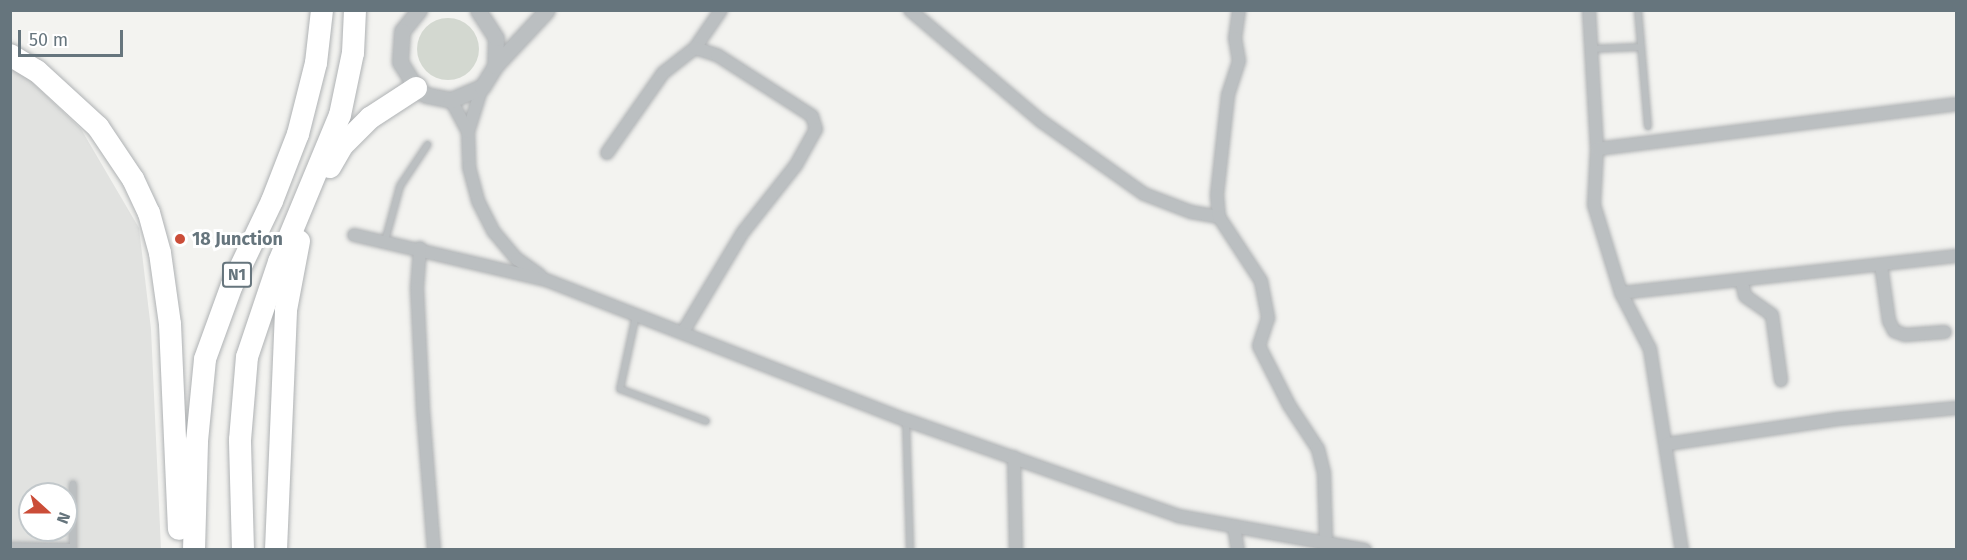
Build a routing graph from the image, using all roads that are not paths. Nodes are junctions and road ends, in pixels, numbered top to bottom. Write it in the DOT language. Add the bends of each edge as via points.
graph roads {
  1 [pos="322,10"];
  2 [pos="355,10"];
  3 [pos="419,10"];
  4 [pos="478,10"];
  5 [pos="547,10"];
  6 [pos="721,10"];
  7 [pos="910,10"];
  8 [pos="1239,10"];
  9 [pos="1589,10"];
  10 [pos="1638,10"];
  11 [pos="1640,47"];
  12 [pos="695,48"];
  13 [pos="1589,49"];
  14 [pos="10,55"];
  15 [pos="495,66"];
  16 [pos="482,87"];
  17 [pos="416,88"];
  18 [pos="451,100"];
  19 [pos="1956,104"];
  20 [pos="1648,127"];
  21 [pos="468,132"];
  22 [pos="428,144"];
  23 [pos="1597,149"];
  24 [pos="607,153"];
  25 [pos="1218,217"];
  26 [pos="354,235"];
  27 [pos="385,241"];
  28 [pos="420,248"];
  29 [pos="1956,256"];
  30 [pos="1881,265"];
  31 [pos="546,280"];
  32 [pos="1742,282"];
  33 [pos="1621,293"];
  34 [pos="636,314"];
  35 [pos="683,332"];
  36 [pos="1945,332"];
  37 [pos="1781,380"];
  38 [pos="1956,408"];
  39 [pos="906,420"];
  40 [pos="706,421"];
  41 [pos="1667,444"];
  42 [pos="1014,457"];
  43 [pos="1234,526"];
  44 [pos="1326,540"];
  45 [pos="10,546"];
  46 [pos="73,548"];
  47 [pos="181,549"];
  48 [pos="194,549"];
  49 [pos="243,549"];
  50 [pos="276,549"];
  51 [pos="434,549"];
  52 [pos="910,549"];
  53 [pos="1016,549"];
  54 [pos="1238,549"];
  55 [pos="1365,549"];
  56 [pos="1682,549"];
  1 -- 48 [label="highway, N1" via="316,63 298,134 272,201 232,285 205,359 197,441"];
  2 -- 49 [label="highway, N1" via="353,53 340,115 275,272 248,357 240,440"];
  3 -- 17 [label="street" via="402,31 399,46 405,76"];
  4 -- 15 [label="street" via="496,38"];
  5 -- 15 [label="street"];
  6 -- 12 [label="street"];
  7 -- 25 [label="street" via="1041,121 1144,194"];
  8 -- 25 [label="street" via="1235,38 1239,61 1228,95"];
  9 -- 13 [label="street"];
  10 -- 11 [label="lane"];
  11 -- 13 [label="lane"];
  11 -- 20 [label="lane"];
  12 -- 24 [label="street" via="663,73"];
  12 -- 35 [label="street" via="717,55 812,116 816,129 796,165 743,232 710,282"];
  13 -- 23 [label="street"];
  14 -- 47 [label="highway" via="36,71 98,127 133,179 149,213 160,253 170,324"];
  15 -- 16 [label="street"];
  16 -- 18 [label="street"];
  16 -- 21 [label="street"];
  17 -- 18 [label="street" via="426,95"];
  17 -- 50 [label="highway" via="370,118 342,146 325,174 301,236 286,310"];
  18 -- 21 [label="street"];
  19 -- 23 [label="street"];
  21 -- 31 [label="street" via="469,167 478,201 494,232 517,259"];
  22 -- 27 [label="lane" via="400,186"];
  23 -- 33 [label="street" via="1594,205"];
  25 -- 44 [label="street" via="1261,281 1268,318 1259,346 1289,405 1318,448 1324,472"];
  26 -- 27 [label="street"];
  27 -- 28 [label="street"];
  28 -- 31 [label="street"];
  28 -- 51 [label="street" via="417,288"];
  29 -- 30 [label="street"];
  30 -- 32 [label="street"];
  30 -- 36 [label="street" via="1888,321 1894,331 1905,335"];
  31 -- 34 [label="street"];
  32 -- 33 [label="street"];
  32 -- 37 [label="street" via="1745,296 1772,315"];
  33 -- 41 [label="street" via="1650,349"];
  34 -- 35 [label="street"];
  34 -- 40 [label="lane" via="620,388"];
  35 -- 39 [label="street"];
  38 -- 41 [label="street" via="1838,419"];
  39 -- 42 [label="street"];
  39 -- 52 [label="lane"];
  41 -- 56 [label="street"];
  42 -- 43 [label="street" via="1178,516"];
  42 -- 53 [label="street"];
  43 -- 44 [label="street"];
  43 -- 54 [label="street"];
  44 -- 55 [label="street"];
  45 -- 46 [label="lane"];
}
